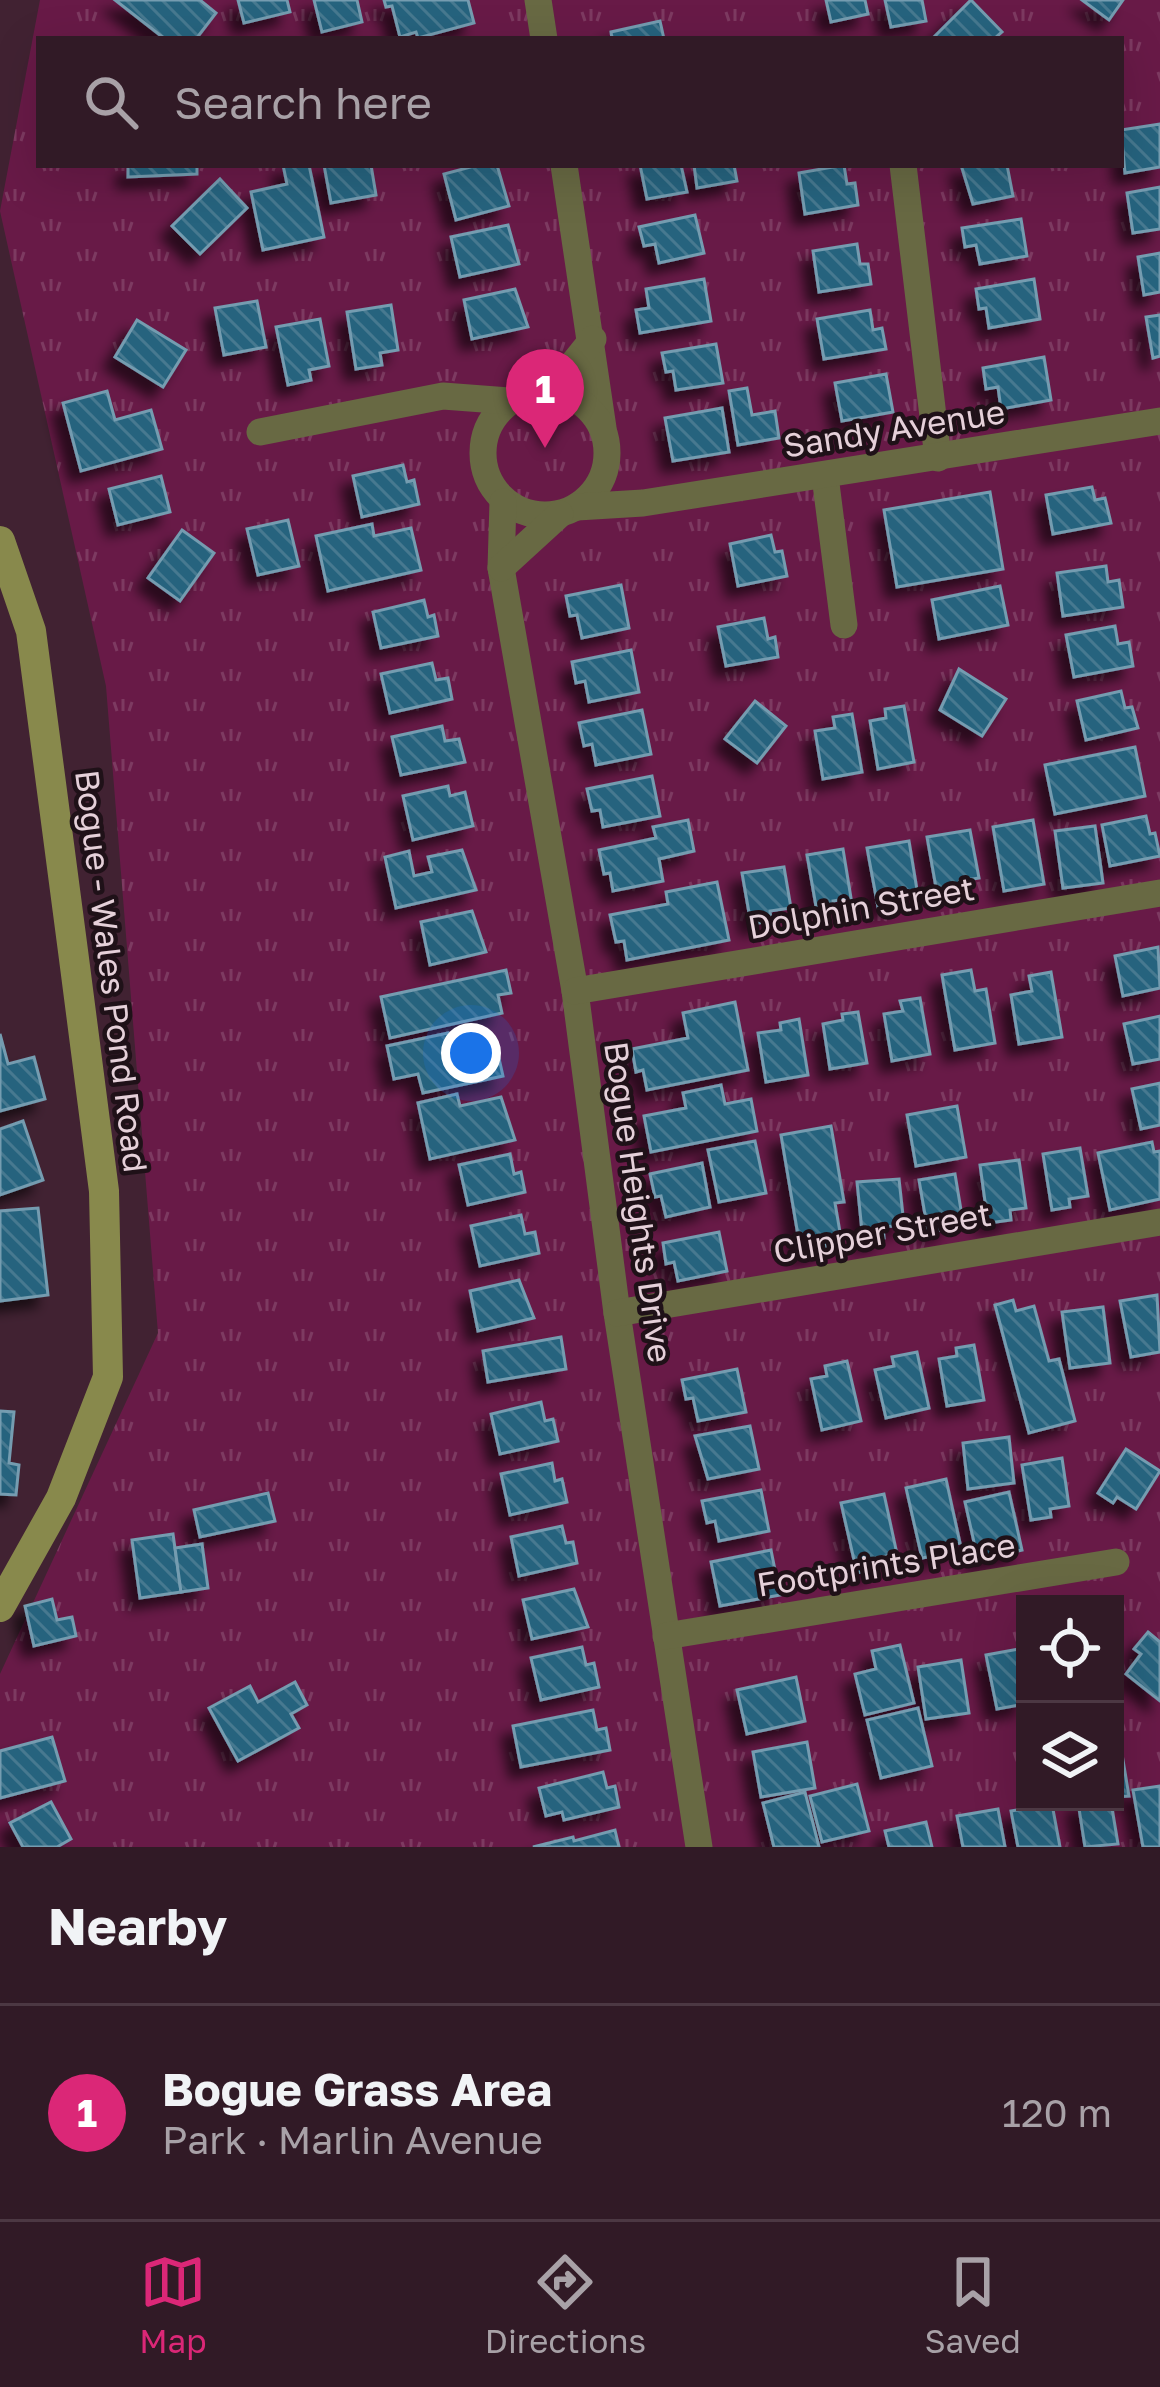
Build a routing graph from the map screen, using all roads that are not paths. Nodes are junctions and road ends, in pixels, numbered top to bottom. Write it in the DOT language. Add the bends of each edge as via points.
graph roads {
  1 [pos="538,0"];
  2 [pos="544,36"];
  3 [pos="564,168"];
  4 [pos="903,168"];
  5 [pos="593,339"];
  6 [pos="551,391"];
  7 [pos="443,396"];
  8 [pos="510,401"];
  9 [pos="1159,429"];
  10 [pos="260,432"];
  11 [pos="485,436"];
  12 [pos="605,448"];
  13 [pos="938,458"];
  14 [pos="825,476"];
  15 [pos="503,502"];
  16 [pos="643,503"];
  17 [pos="568,511"];
  18 [pos="0,542"];
  19 [pos="501,568"];
  20 [pos="844,625"];
  21 [pos="1160,893"];
  22 [pos="574,992"];
  23 [pos="1160,1222"];
  24 [pos="617,1313"];
  25 [pos="1116,1562"];
  26 [pos="0,1607"];
  27 [pos="667,1636"];
  28 [pos="699,1847"];
  1 -- 2 [label="street"];
  3 -- 5 [label="street"];
  4 -- 13 [label="street"];
  5 -- 6 [label="street"];
  5 -- 12 [label="street"];
  6 -- 8 [label="street"];
  6 -- 12 [label="street" via="588,407"];
  7 -- 8 [label="street"];
  7 -- 10 [label="street"];
  7 -- 11 [label="street"];
  8 -- 11 [label="street"];
  9 -- 13 [label="street, Sandy Avenue"];
  11 -- 15 [label="street" via="485,472"];
  12 -- 16 [label="street"];
  12 -- 17 [label="street" via="602,479"];
  13 -- 14 [label="street, Sandy Avenue"];
  14 -- 16 [label="street, Sandy Avenue"];
  14 -- 20 [label="street"];
  15 -- 17 [label="street" via="523,512"];
  15 -- 19 [label="street, Bogue Heights Drive"];
  16 -- 17 [label="street, Sandy Avenue"];
  17 -- 19 [label="street"];
  18 -- 26 [label="street, Bogue - Wales Pond Road" via="31,631 85,1038 104,1191 108,1377 61,1498"];
  19 -- 22 [label="street, Bogue Heights Drive"];
  21 -- 22 [label="street, Dolphin Street"];
  22 -- 24 [label="street, Bogue Heights Drive"];
  23 -- 24 [label="street, Clipper Street"];
  24 -- 27 [label="street, Bogue Heights Drive"];
  25 -- 27 [label="street, Footprints Place"];
  27 -- 28 [label="street, Bogue Heights Drive"];
}
